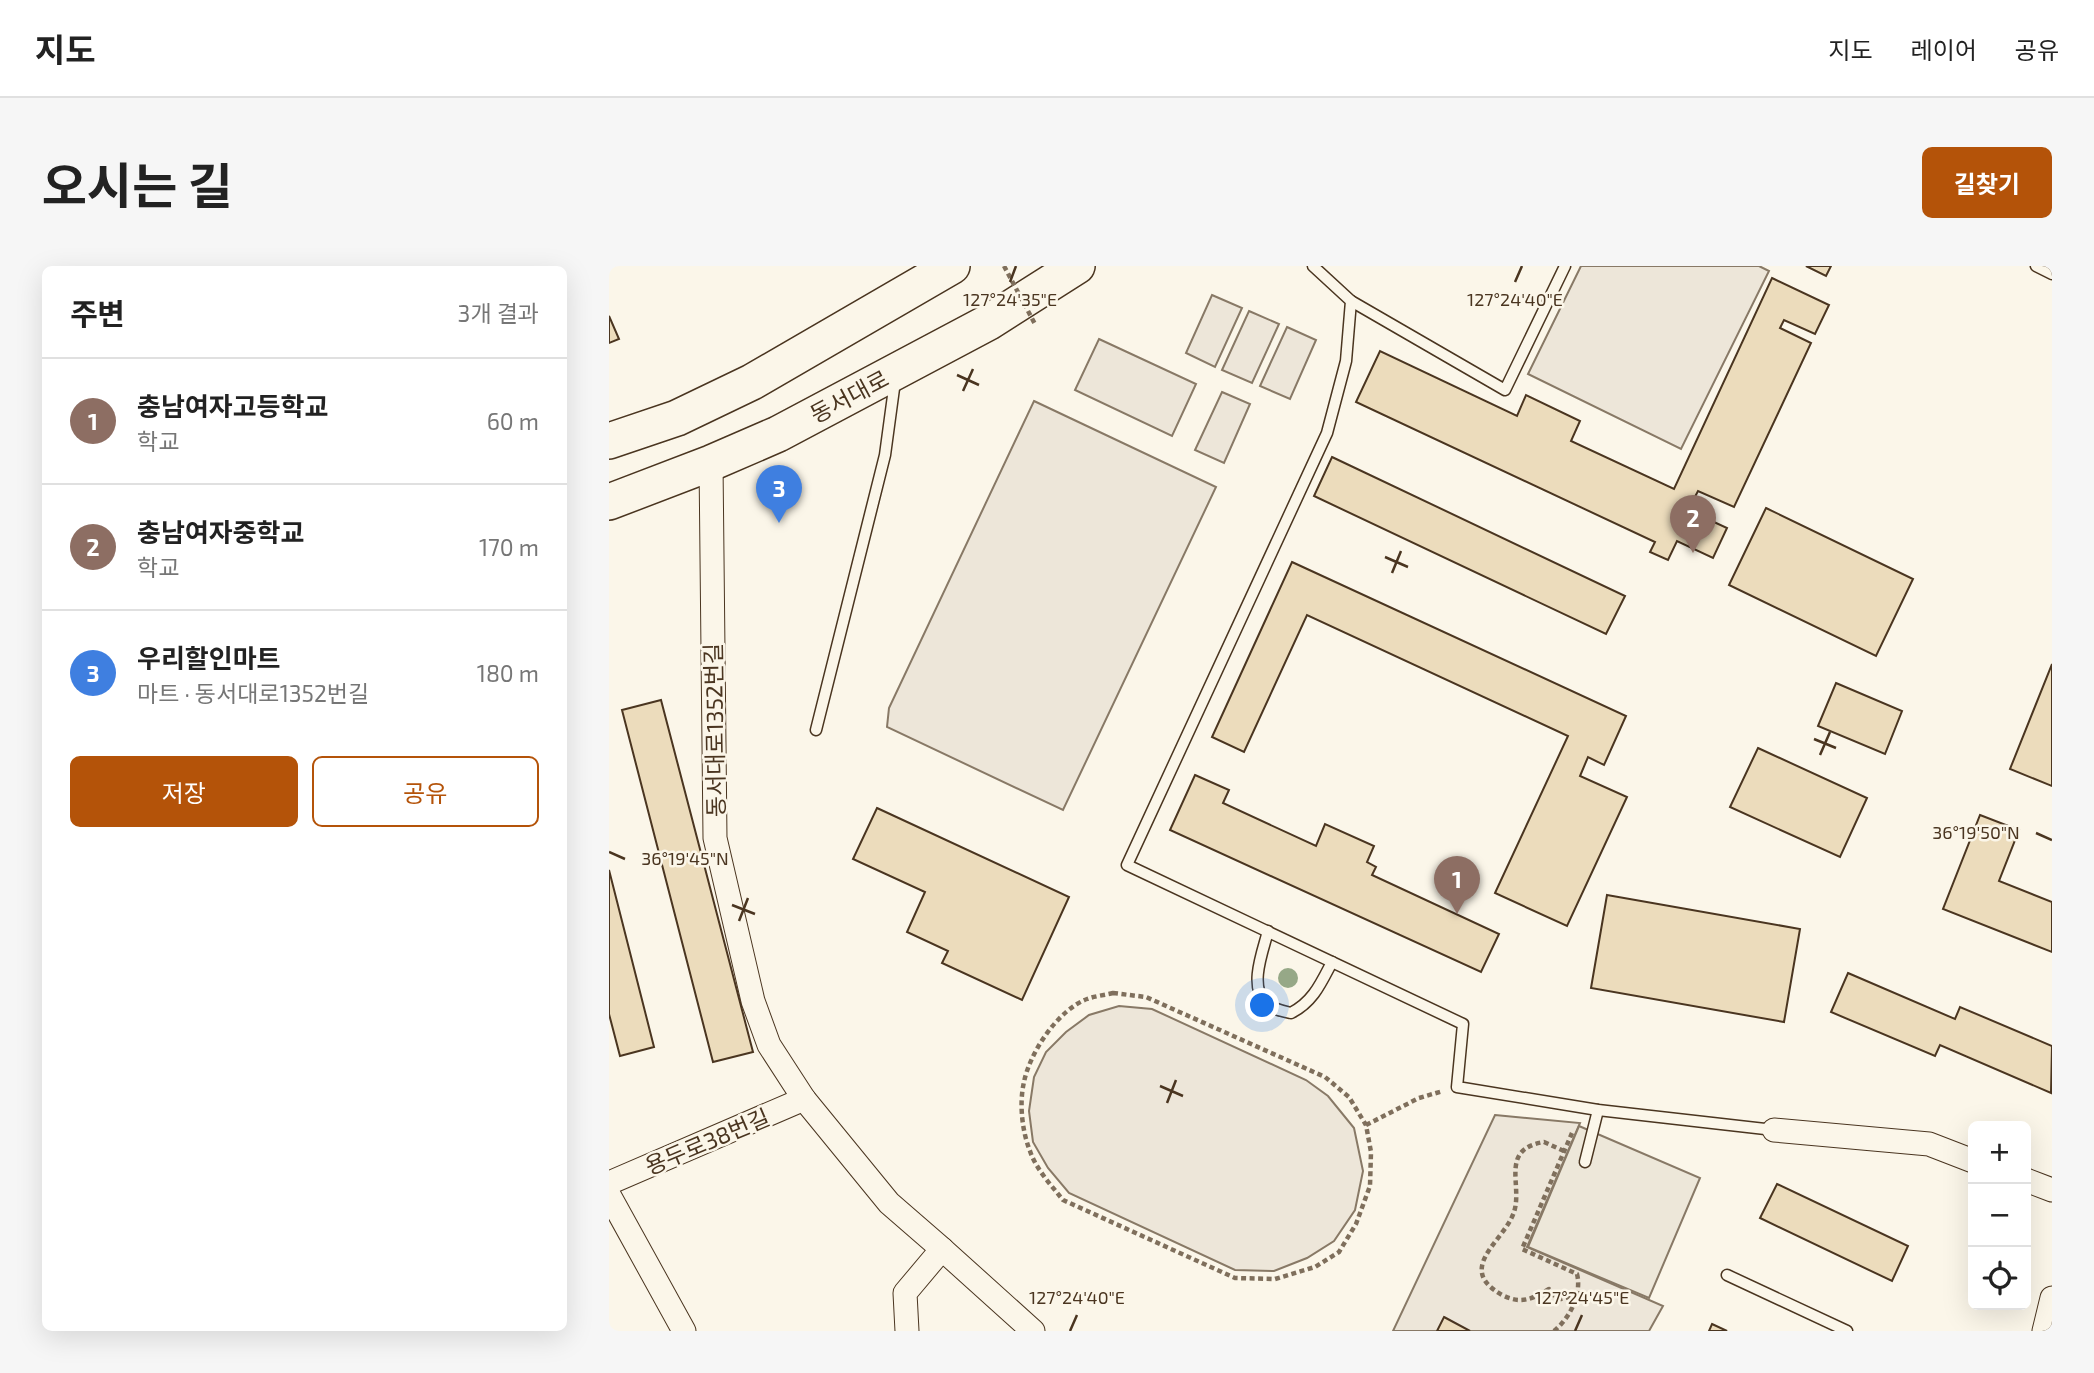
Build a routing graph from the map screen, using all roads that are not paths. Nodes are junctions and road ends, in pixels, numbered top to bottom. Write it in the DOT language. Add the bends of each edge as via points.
graph roads {
  1 [pos="952,266"];
  2 [pos="1077,266"];
  3 [pos="1313,266"];
  4 [pos="1565,266"];
  5 [pos="2036,266"];
  6 [pos="2052,274"];
  7 [pos="1352,301"];
  8 [pos="896,371"];
  9 [pos="609,442"];
  10 [pos="711,463"];
  11 [pos="609,502"];
  12 [pos="816,730"];
  13 [pos="1268,932"];
  14 [pos="1332,962"];
  15 [pos="804,1099"];
  16 [pos="1598,1111"];
  17 [pos="1774,1130"];
  18 [pos="1968,1158"];
  19 [pos="1585,1162"];
  20 [pos="2031,1182"];
  21 [pos="609,1183"];
  22 [pos="2052,1190"];
  23 [pos="609,1195"];
  24 [pos="942,1249"];
  25 [pos="1727,1275"];
  26 [pos="2052,1298"];
  27 [pos="684,1331"];
  28 [pos="907,1331"];
  29 [pos="1033,1331"];
  30 [pos="1847,1331"];
  31 [pos="2044,1331"];
  1 -- 9 [label="main road" via="751,382 677,418"];
  2 -- 8 [label="main road, 동서대로" via="989,322"];
  3 -- 7 [label="lane"];
  4 -- 7 [label="lane" via="1505,390"];
  5 -- 6 [label="lane"];
  7 -- 13 [label="lane" via="1346,360 1327,433 1127,865"];
  8 -- 10 [label="main road, 동서대로" via="778,434"];
  8 -- 12 [label="lane" via="885,455"];
  10 -- 11 [label="main road, 동서대로"];
  10 -- 15 [label="street, 동서대로1352번길" via="715,838 753,1001 769,1045"];
  13 -- 14 [label="lane"];
  13 -- 14 [label="lane" via="1258,984 1264,1002 1277,1010 1291,1013 1305,1006"];
  14 -- 16 [label="lane" via="1464,1024 1457,1087"];
  15 -- 21 [label="street, 용두로38번길"];
  15 -- 24 [label="street, 동서대로1352번길" via="890,1203"];
  16 -- 17 [label="lane"];
  16 -- 19 [label="lane"];
  17 -- 18 [label="street" via="1929,1144"];
  20 -- 22 [label="street"];
  23 -- 27 [label="street"];
  24 -- 28 [label="street" via="905,1293"];
  24 -- 29 [label="street, 동서대로1352번길"];
  25 -- 30 [label="lane"];
  26 -- 31 [label="street"];
}
